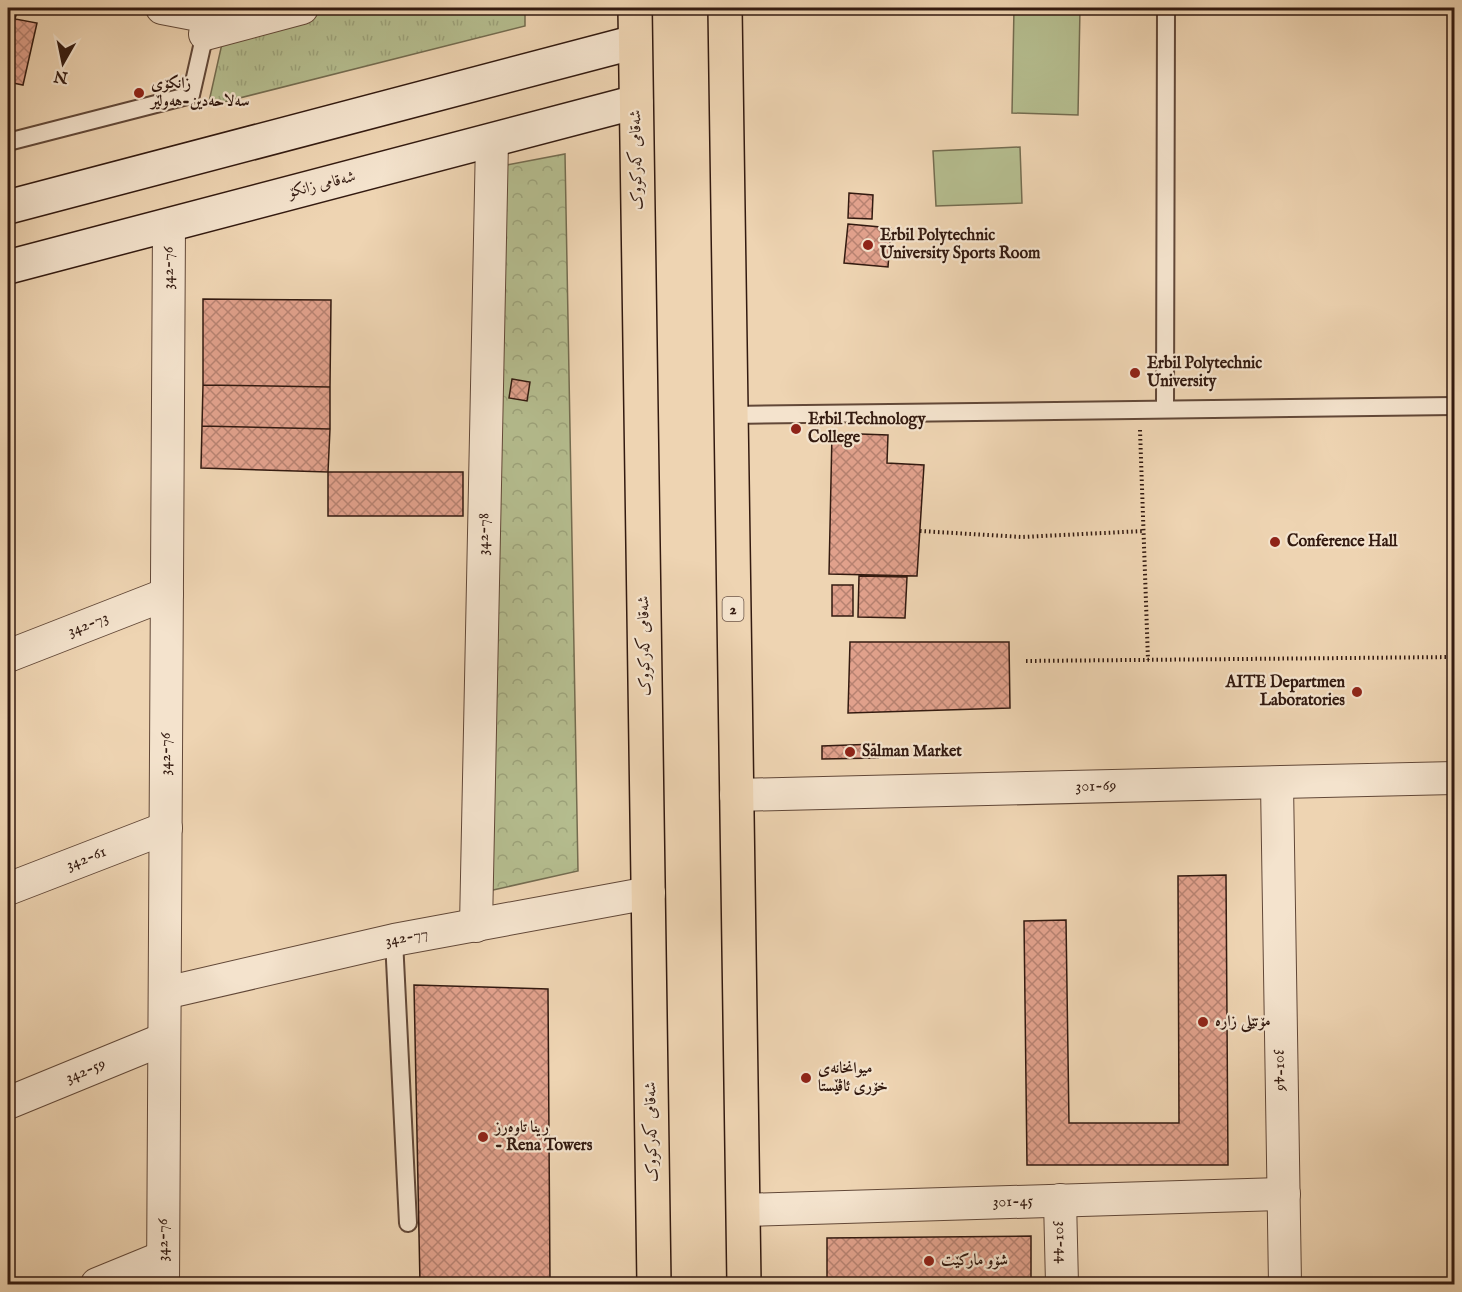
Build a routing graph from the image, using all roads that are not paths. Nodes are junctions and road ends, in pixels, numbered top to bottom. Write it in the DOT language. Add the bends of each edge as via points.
graph roads {
  1 [pos="162,8"];
  2 [pos="302,8"];
  3 [pos="635,8"];
  4 [pos="725,8"];
  5 [pos="1166,8"];
  6 [pos="209,20"];
  7 [pos="635,42"];
  8 [pos="636,102"];
  9 [pos="492,141"];
  10 [pos="8,142"];
  11 [pos="8,207"];
  12 [pos="169,225"];
  13 [pos="8,267"];
  14 [pos="1455,406"];
  15 [pos="1165,409"];
  16 [pos="731,415"];
  17 [pos="167,594"];
  18 [pos="8,656"];
  19 [pos="1455,778"];
  20 [pos="1277,784"];
  21 [pos="736,795"];
  22 [pos="166,828"];
  23 [pos="8,889"];
  24 [pos="649,893"];
  25 [pos="476,926"];
  26 [pos="394,940"];
  27 [pos="165,993"];
  28 [pos="164,1039"];
  29 [pos="8,1103"];
  30 [pos="1284,1194"];
  31 [pos="1060,1200"];
  32 [pos="743,1210"];
  33 [pos="408,1223"];
  34 [pos="163,1271"];
  35 [pos="97,1284"];
  36 [pos="654,1284"];
  37 [pos="744,1284"];
  38 [pos="1062,1284"];
  39 [pos="1285,1284"];
  1 -- 6 [label="street"];
  2 -- 6 [label="street"];
  3 -- 7 [label="highway, شەقامی کەرکووک"];
  4 -- 16 [label="highway, 2"];
  5 -- 15 [label="lane"];
  6 -- 10 [label="lane" via="191,95"];
  7 -- 8 [label="highway, شەقامی کەرکووک"];
  7 -- 11 [label="main road"];
  8 -- 9 [label="main road, شەقامی زانکۆ"];
  8 -- 24 [label="highway, شەقامی کەرکووک"];
  9 -- 12 [label="main road, شەقامی زانکۆ"];
  9 -- 25 [label="street, 342-78"];
  12 -- 13 [label="main road, شەقامی زانکۆ"];
  12 -- 17 [label="street, 342-76"];
  14 -- 15 [label="lane"];
  15 -- 16 [label="lane"];
  16 -- 21 [label="highway, 2"];
  17 -- 18 [label="street, 342-73"];
  17 -- 22 [label="street, 342-76"];
  19 -- 20 [label="street, 301-69"];
  20 -- 21 [label="street, 301-69"];
  20 -- 30 [label="street, 301-46"];
  21 -- 32 [label="highway, 2"];
  22 -- 23 [label="street, 342-61"];
  22 -- 27 [label="street, 342-76"];
  24 -- 25 [label="street, 342-77"];
  24 -- 36 [label="highway, شەقامی کەرکووک"];
  25 -- 26 [label="street, 342-77"];
  26 -- 27 [label="street, 342-77"];
  26 -- 33 [label="lane"];
  27 -- 28 [label="street, 342-76"];
  28 -- 29 [label="street, 342-59"];
  28 -- 34 [label="street, 342-76"];
  30 -- 31 [label="street, 301-45"];
  30 -- 39 [label="street, 301-46"];
  31 -- 32 [label="street, 301-45"];
  31 -- 38 [label="street, 301-44"];
  32 -- 37 [label="highway, 2"];
  34 -- 35 [label="street"];
}
